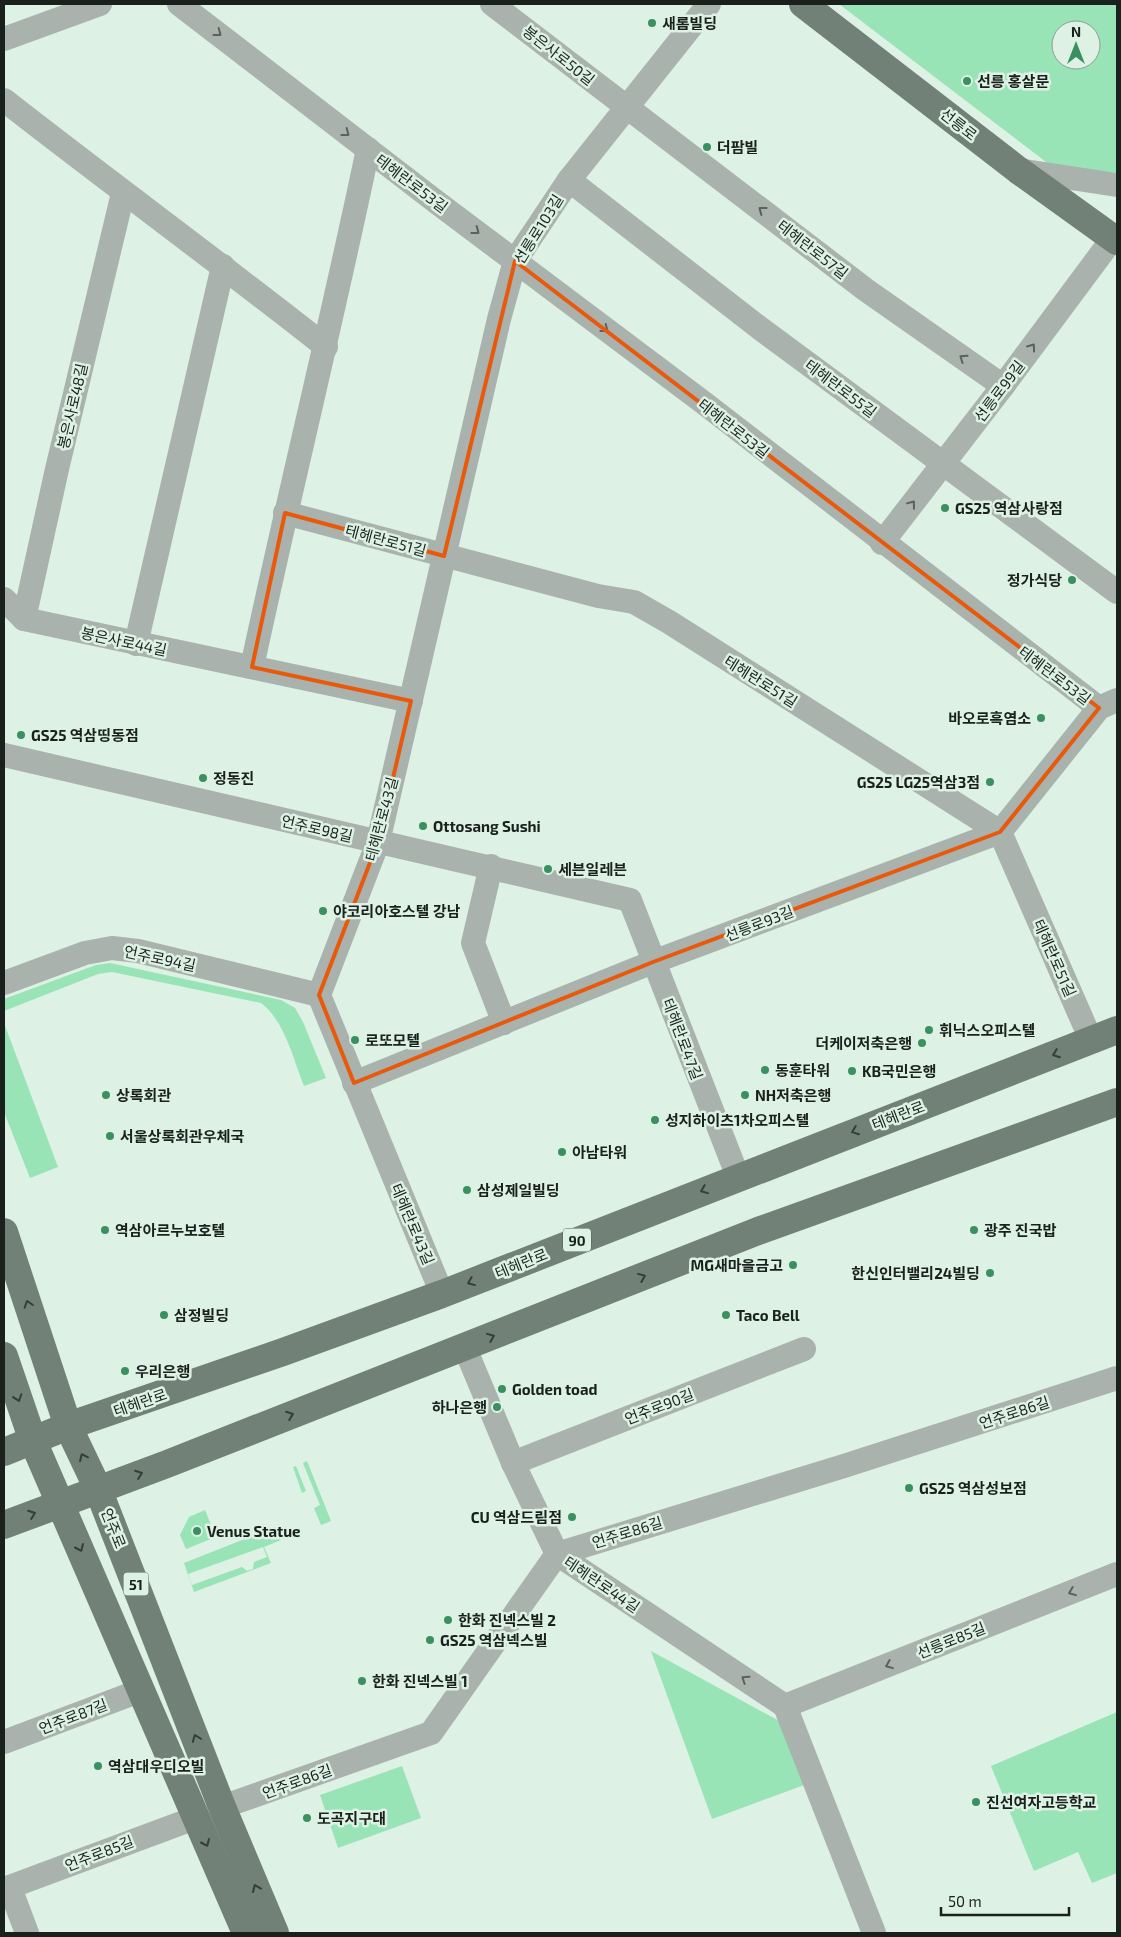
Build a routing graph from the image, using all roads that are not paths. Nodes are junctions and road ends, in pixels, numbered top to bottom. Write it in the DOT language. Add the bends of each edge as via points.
graph roads {
  1 [pos="100,4"];
  2 [pos="179,4"];
  3 [pos="492,4"];
  4 [pos="709,4"];
  5 [pos="803,4"];
  6 [pos="4,39"];
  7 [pos="4,100"];
  8 [pos="626,107"];
  9 [pos="368,149"];
  10 [pos="1018,170"];
  11 [pos="569,180"];
  12 [pos="1117,185"];
  13 [pos="123,193"];
  14 [pos="1115,240"];
  15 [pos="515,261"];
  16 [pos="223,266"];
  17 [pos="326,347"];
  18 [pos="1003,386"];
  19 [pos="942,464"];
  20 [pos="285,513"];
  21 [pos="882,542"];
  22 [pos="444,556"];
  23 [pos="1117,592"];
  24 [pos="4,599"];
  25 [pos="24,619"];
  26 [pos="136,644"];
  27 [pos="252,667"];
  28 [pos="411,701"];
  29 [pos="1108,704"];
  30 [pos="4,755"];
  31 [pos="1000,832"];
  32 [pos="378,842"];
  33 [pos="491,866"];
  34 [pos="630,900"];
  35 [pos="653,962"];
  36 [pos="4,983"];
  37 [pos="319,995"];
  38 [pos="504,1023"];
  39 [pos="1117,1030"];
  40 [pos="1091,1040"];
  41 [pos="354,1083"];
  42 [pos="1116,1108"];
  43 [pos="738,1177"];
  44 [pos="4,1232"];
  45 [pos="442,1294"];
  46 [pos="465,1348"];
  47 [pos="804,1349"];
  48 [pos="4,1356"];
  49 [pos="1117,1378"];
  50 [pos="68,1426"];
  51 [pos="33,1441"];
  52 [pos="4,1452"];
  53 [pos="513,1463"];
  54 [pos="98,1489"];
  55 [pos="61,1504"];
  56 [pos="4,1525"];
  57 [pos="557,1554"];
  58 [pos="1117,1574"];
  59 [pos="142,1690"];
  60 [pos="785,1706"];
  61 [pos="4,1742"];
  62 [pos="222,1807"];
  63 [pos="195,1818"];
  64 [pos="7,1889"];
  65 [pos="28,1933"];
  66 [pos="246,1933"];
  67 [pos="275,1933"];
  68 [pos="874,1933"];
  1 -- 6 [label="street"];
  2 -- 9 [label="street, 테헤란로53길, one-way"];
  3 -- 8 [label="street, 봉은사로50길"];
  4 -- 8 [label="street, 선릉로103길"];
  5 -- 10 [label="main road, 선릉로"];
  7 -- 13 [label="street"];
  8 -- 11 [label="street, 선릉로103길"];
  18 -- 8 [label="street, 테헤란로57길, one-way" via="866,290"];
  9 -- 15 [label="street, 테헤란로53길, one-way"];
  9 -- 17 [label="street, 테헤란로53길"];
  10 -- 12 [label="street"];
  10 -- 14 [label="main road, 선릉로"];
  11 -- 15 [label="street, 선릉로103길"];
  11 -- 19 [label="street, 테헤란로55길"];
  13 -- 16 [label="street"];
  13 -- 25 [label="street, 봉은사로48길"];
  18 -- 14 [label="street, 선릉로99길, one-way"];
  15 -- 21 [label="street, 테헤란로53길, one-way"];
  15 -- 22 [label="street, 선릉로103길" via="498,319"];
  16 -- 17 [label="street"];
  16 -- 26 [label="street"];
  17 -- 20 [label="street, 테헤란로53길"];
  18 -- 19 [label="street, 선릉로99길"];
  21 -- 19 [label="street, 선릉로99길, one-way"];
  19 -- 23 [label="street, 테헤란로55길"];
  20 -- 22 [label="street, 테헤란로51길"];
  20 -- 27 [label="street"];
  21 -- 29 [label="street, 테헤란로53길"];
  22 -- 28 [label="street, 테헤란로43길"];
  22 -- 31 [label="street, 테헤란로51길" via="598,596 634,602"];
  24 -- 25 [label="street"];
  25 -- 26 [label="street, 봉은사로44길"];
  26 -- 27 [label="street, 봉은사로44길"];
  27 -- 28 [label="street, 봉은사로44길"];
  28 -- 32 [label="street, 테헤란로43길"];
  29 -- 31 [label="street"];
  30 -- 32 [label="street, 언주로98길"];
  31 -- 35 [label="street, 선릉로93길"];
  31 -- 40 [label="street, 테헤란로51길"];
  32 -- 33 [label="street, 언주로98길"];
  32 -- 37 [label="street, 테헤란로43길"];
  33 -- 34 [label="street, 언주로98길"];
  33 -- 38 [label="street" via="473,943"];
  34 -- 35 [label="street, 테헤란로47길"];
  35 -- 38 [label="street, 선릉로93길"];
  35 -- 43 [label="street, 테헤란로47길"];
  36 -- 37 [label="street, 언주로94길" via="85,953 112,948 138,951"];
  37 -- 41 [label="street, 테헤란로43길"];
  38 -- 41 [label="street, 선릉로93길"];
  39 -- 40 [label="main road, 테헤란로 / 90"];
  40 -- 43 [label="main road, 테헤란로 / 90, one-way"];
  41 -- 45 [label="street, 테헤란로43길"];
  46 -- 42 [label="main road, one-way" via="758,1231"];
  43 -- 45 [label="main road, 테헤란로 / 90, one-way"];
  50 -- 44 [label="main road, 언주로 / 51, one-way"];
  45 -- 50 [label="main road, 테헤란로 / 90"];
  46 -- 53 [label="street, 테헤란로44길"];
  54 -- 46 [label="main road, one-way"];
  47 -- 53 [label="street, 언주로90길"];
  48 -- 51 [label="main road, 51, one-way"];
  49 -- 57 [label="street, 언주로86길"];
  50 -- 51 [label="main road, 테헤란로 / 90"];
  54 -- 50 [label="main road, 언주로 / 51, one-way"];
  51 -- 52 [label="main road, 테헤란로 / 90"];
  51 -- 55 [label="main road, 51"];
  53 -- 57 [label="street, 테헤란로44길"];
  54 -- 55 [label="main road"];
  62 -- 54 [label="main road, 언주로 / 51, one-way"];
  56 -- 55 [label="main road, one-way"];
  55 -- 59 [label="main road, 51, one-way"];
  60 -- 57 [label="street, 테헤란로44길, one-way"];
  57 -- 62 [label="street, 언주로86길" via="431,1733"];
  58 -- 60 [label="street, 선릉로85길, one-way"];
  59 -- 61 [label="street, 언주로87길"];
  59 -- 63 [label="main road, 51"];
  60 -- 68 [label="street"];
  67 -- 62 [label="main road, 언주로 / 51, one-way"];
  63 -- 64 [label="street, 언주로85길"];
  63 -- 66 [label="main road, 51, one-way"];
  64 -- 65 [label="street"];
}
